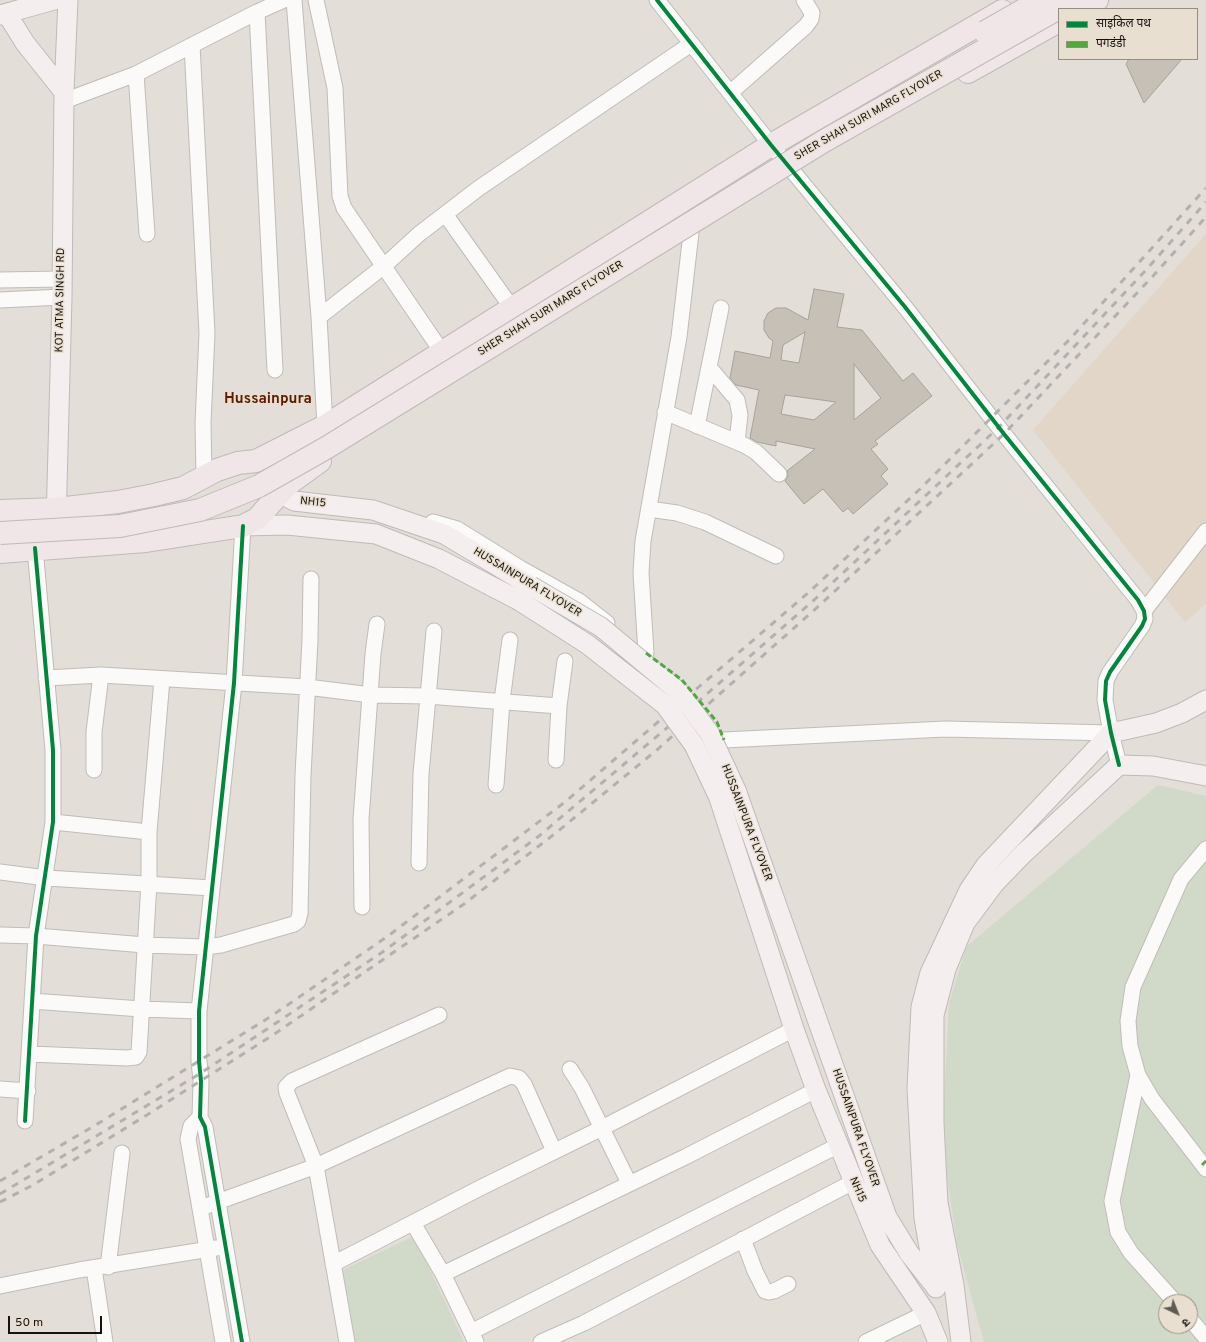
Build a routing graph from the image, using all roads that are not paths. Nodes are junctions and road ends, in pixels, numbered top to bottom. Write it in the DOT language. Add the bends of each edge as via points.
graph roads {
  1 [pos="54,0"];
  2 [pos="68,0"];
  3 [pos="284,0"];
  4 [pos="294,0"];
  5 [pos="316,0"];
  6 [pos="657,0"];
  7 [pos="804,0"];
  8 [pos="1020,0"];
  9 [pos="1041,0"];
  10 [pos="1073,0"];
  11 [pos="1097,0"];
  12 [pos="1058,8"];
  13 [pos="1059,8"];
  14 [pos="1083,8"];
  15 [pos="257,12"];
  16 [pos="3,15"];
  17 [pos="1058,22"];
  18 [pos="691,44"];
  19 [pos="192,45"];
  20 [pos="136,74"];
  21 [pos="730,93"];
  22 [pos="64,96"];
  23 [pos="771,145"];
  24 [pos="793,170"];
  25 [pos="445,214"];
  26 [pos="691,233"];
  27 [pos="147,234"];
  28 [pos="384,266"];
  29 [pos="0,280"];
  30 [pos="62,288"];
  31 [pos="0,300"];
  32 [pos="512,308"];
  33 [pos="721,308"];
  34 [pos="319,317"];
  35 [pos="442,352"];
  36 [pos="709,367"];
  37 [pos="275,370"];
  38 [pos="666,412"];
  39 [pos="325,426"];
  40 [pos="697,426"];
  41 [pos="737,442"];
  42 [pos="256,460"];
  43 [pos="779,474"];
  44 [pos="204,477"];
  45 [pos="183,488"];
  46 [pos="275,493"];
  47 [pos="337,506"];
  48 [pos="57,509"];
  49 [pos="649,509"];
  50 [pos="0,511"];
  51 [pos="0,520"];
  52 [pos="243,526"];
  53 [pos="1206,531"];
  54 [pos="0,533"];
  55 [pos="197,534"];
  56 [pos="34,548"];
  57 [pos="56,548"];
  58 [pos="0,552"];
  59 [pos="776,556"];
  60 [pos="311,579"];
  61 [pos="1144,611"];
  62 [pos="377,624"];
  63 [pos="434,631"];
  64 [pos="510,640"];
  65 [pos="565,661"];
  66 [pos="101,675"];
  67 [pos="46,678"];
  68 [pos="162,679"];
  69 [pos="234,683"];
  70 [pos="307,687"];
  71 [pos="371,695"];
  72 [pos="427,696"];
  73 [pos="1206,700"];
  74 [pos="502,701"];
  75 [pos="558,706"];
  76 [pos="1111,733"];
  77 [pos="724,740"];
  78 [pos="556,760"];
  79 [pos="1120,766"];
  80 [pos="94,770"];
  81 [pos="1206,776"];
  82 [pos="496,785"];
  83 [pos="53,822"];
  84 [pos="149,832"];
  85 [pos="1206,849"];
  86 [pos="419,863"];
  87 [pos="0,872"];
  88 [pos="46,878"];
  89 [pos="149,883"];
  90 [pos="212,888"];
  91 [pos="362,907"];
  92 [pos="0,935"];
  93 [pos="36,936"];
  94 [pos="145,945"];
  95 [pos="205,948"];
  96 [pos="32,1001"];
  97 [pos="141,1009"];
  98 [pos="199,1011"];
  99 [pos="439,1015"];
  100 [pos="793,1023"];
  101 [pos="30,1054"];
  102 [pos="570,1068"];
  103 [pos="1138,1076"];
  104 [pos="0,1089"];
  105 [pos="28,1090"];
  106 [pos="816,1090"];
  107 [pos="200,1117"];
  108 [pos="25,1121"];
  109 [pos="602,1128"];
  110 [pos="839,1145"];
  111 [pos="554,1151"];
  112 [pos="122,1153"];
  113 [pos="316,1166"];
  114 [pos="1206,1169"];
  115 [pos="853,1182"];
  116 [pos="629,1183"];
  117 [pos="218,1203"];
  118 [pos="201,1208"];
  119 [pos="924,1218"];
  120 [pos="889,1222"];
  121 [pos="413,1223"];
  122 [pos="743,1239"];
  123 [pos="225,1247"];
  124 [pos="207,1250"];
  125 [pos="333,1264"];
  126 [pos="101,1268"];
  127 [pos="443,1274"];
  128 [pos="788,1284"];
  129 [pos="0,1286"];
  130 [pos="936,1288"];
  131 [pos="1168,1294"];
  132 [pos="926,1313"];
  133 [pos="1198,1328"];
  134 [pos="474,1337"];
  135 [pos="1206,1338"];
  136 [pos="105,1342"];
  137 [pos="223,1342"];
  138 [pos="242,1342"];
  139 [pos="347,1342"];
  140 [pos="541,1342"];
  141 [pos="866,1342"];
  142 [pos="938,1342"];
  143 [pos="960,1342"];
  1 -- 16 [label="main road"];
  2 -- 22 [label="main road, KOT ATMA SINGH RD"];
  3 -- 15 [label="street"];
  4 -- 34 [label="street"];
  5 -- 28 [label="street" via="335,88 340,196 349,217"];
  6 -- 18 [label="street"];
  7 -- 21 [label="street" via="812,13 806,26"];
  8 -- 23 [label="highway"];
  9 -- 51 [label="highway, SHER SHAH SURI MARG FLYOVER, bridge" via="817,131 322,439 255,476 196,499 121,514"];
  10 -- 13 [label="highway, SHER SHAH SURI MARG FLYOVER, bridge"];
  11 -- 14 [label="highway"];
  12 -- 54 [label="highway, SHER SHAH SURI MARG FLYOVER, bridge" via="824,141 326,448 259,486 200,510 120,526"];
  15 -- 19 [label="street"];
  15 -- 37 [label="street"];
  16 -- 22 [label="main road"];
  17 -- 24 [label="highway"];
  18 -- 21 [label="street"];
  18 -- 25 [label="street" via="479,188"];
  19 -- 20 [label="street"];
  19 -- 44 [label="street" via="207,333 203,424"];
  20 -- 22 [label="street"];
  20 -- 27 [label="street"];
  21 -- 23 [label="street"];
  22 -- 30 [label="main road, KOT ATMA SINGH RD"];
  23 -- 24 [label="street"];
  23 -- 32 [label="highway"];
  24 -- 26 [label="highway"];
  24 -- 61 [label="street" via="1130,588"];
  25 -- 28 [label="street"];
  25 -- 32 [label="street"];
  26 -- 38 [label="street" via="679,337"];
  26 -- 46 [label="highway" via="330,454"];
  28 -- 34 [label="street"];
  28 -- 35 [label="street"];
  29 -- 30 [label="street"];
  30 -- 31 [label="street"];
  30 -- 48 [label="main road, KOT ATMA SINGH RD"];
  32 -- 35 [label="highway"];
  33 -- 36 [label="street"];
  34 -- 39 [label="street"];
  35 -- 39 [label="highway"];
  36 -- 40 [label="street"];
  36 -- 41 [label="street" via="737,400 740,416"];
  38 -- 40 [label="street"];
  38 -- 49 [label="street"];
  39 -- 42 [label="highway"];
  40 -- 41 [label="street"];
  41 -- 43 [label="street" via="756,452"];
  42 -- 44 [label="highway" via="238,463"];
  42 -- 46 [label="highway" via="266,467"];
  44 -- 45 [label="highway"];
  45 -- 48 [label="highway" via="118,502"];
  45 -- 55 [label="highway" via="174,501 175,514 181,525"];
  46 -- 47 [label="main road, NH15" via="294,501"];
  46 -- 52 [label="highway" via="257,519"];
  47 -- 49 [label="street" via="355,499 457,529 579,601 646,653 641,573"];
  47 -- 120 [label="main road, HUSSAINPURA FLYOVER, bridge" via="373,510 444,534 601,627 679,692 710,734 736,790"];
  48 -- 50 [label="highway"];
  48 -- 57 [label="main road, KOT ATMA SINGH RD"];
  49 -- 59 [label="street" via="705,522"];
  52 -- 55 [label="highway"];
  52 -- 69 [label="street"];
  52 -- 100 [label="main road, HUSSAINPURA FLYOVER, bridge" via="287,526 376,534 439,559 518,600 588,644 665,705 694,745 720,798"];
  53 -- 61 [label="street"];
  55 -- 57 [label="highway"];
  56 -- 57 [label="highway"];
  56 -- 58 [label="highway"];
  56 -- 67 [label="street"];
  60 -- 70 [label="street"];
  61 -- 76 [label="street" via="1145,619 1142,626 1106,681 1105,700"];
  62 -- 71 [label="street"];
  63 -- 72 [label="street"];
  64 -- 74 [label="street"];
  65 -- 75 [label="street"];
  66 -- 67 [label="street"];
  66 -- 68 [label="street"];
  66 -- 80 [label="street" via="94,732"];
  67 -- 83 [label="street" via="53,750"];
  68 -- 69 [label="street"];
  68 -- 84 [label="street"];
  69 -- 70 [label="street"];
  69 -- 90 [label="street"];
  70 -- 71 [label="street"];
  70 -- 95 [label="street" via="302,776 300,917 294,924"];
  71 -- 72 [label="street"];
  71 -- 91 [label="street" via="361,819"];
  72 -- 74 [label="street"];
  72 -- 86 [label="street" via="421,774"];
  73 -- 76 [label="main road" via="1156,723"];
  74 -- 75 [label="street"];
  74 -- 82 [label="street"];
  75 -- 78 [label="street"];
  76 -- 77 [label="street" via="945,729"];
  76 -- 79 [label="street"];
  76 -- 119 [label="main road" via="986,865 969,890 930,973 921,1008 917,1088"];
  79 -- 81 [label="main road" via="1153,766"];
  79 -- 143 [label="main road" via="1023,854 994,884 965,923 946,968 934,1015 934,1123 938,1203 954,1285"];
  83 -- 84 [label="street"];
  83 -- 88 [label="street"];
  84 -- 89 [label="street"];
  85 -- 103 [label="street" via="1181,879 1133,987 1128,1021 1130,1046"];
  87 -- 88 [label="street"];
  88 -- 89 [label="street"];
  88 -- 93 [label="street"];
  89 -- 90 [label="street"];
  89 -- 94 [label="street"];
  90 -- 95 [label="street"];
  92 -- 93 [label="street"];
  93 -- 94 [label="street"];
  93 -- 96 [label="street"];
  94 -- 95 [label="street"];
  94 -- 97 [label="street"];
  95 -- 98 [label="street"];
  96 -- 97 [label="street"];
  96 -- 101 [label="street"];
  97 -- 98 [label="street"];
  97 -- 101 [label="street" via="140,1049 136,1057"];
  98 -- 107 [label="street"];
  99 -- 113 [label="street" via="287,1085 287,1093"];
  100 -- 106 [label="main road, NH15"];
  100 -- 109 [label="street"];
  101 -- 105 [label="street"];
  102 -- 109 [label="street"];
  103 -- 114 [label="street" via="1152,1099"];
  103 -- 131 [label="street" via="1112,1201 1118,1232 1131,1252"];
  104 -- 105 [label="street"];
  105 -- 108 [label="street"];
  106 -- 110 [label="main road, NH15"];
  106 -- 116 [label="street"];
  107 -- 117 [label="street" via="205,1127"];
  107 -- 118 [label="street" via="192,1126 188,1139"];
  109 -- 111 [label="street"];
  109 -- 116 [label="street"];
  110 -- 115 [label="main road, NH15"];
  110 -- 134 [label="street"];
  111 -- 113 [label="street" via="524,1084 519,1078 510,1076"];
  111 -- 121 [label="street"];
  112 -- 126 [label="street"];
  113 -- 117 [label="street"];
  113 -- 125 [label="street"];
  115 -- 122 [label="street"];
  115 -- 132 [label="main road, NH15" via="880,1245"];
  116 -- 127 [label="street"];
  117 -- 118 [label="street"];
  117 -- 123 [label="street"];
  118 -- 124 [label="street"];
  119 -- 120 [label="main road" via="910,1227"];
  119 -- 130 [label="main road"];
  120 -- 130 [label="main road"];
  121 -- 125 [label="street"];
  121 -- 127 [label="street"];
  122 -- 128 [label="street" via="765,1291 774,1291"];
  122 -- 140 [label="street" via="584,1323"];
  123 -- 124 [label="street"];
  123 -- 138 [label="street"];
  124 -- 126 [label="street"];
  124 -- 137 [label="street"];
  125 -- 139 [label="street"];
  126 -- 129 [label="street"];
  126 -- 136 [label="street"];
  127 -- 134 [label="street"];
  130 -- 143 [label="main road"];
  132 -- 141 [label="street"];
  132 -- 142 [label="main road, NH15"];
  133 -- 135 [label="street"];
}
